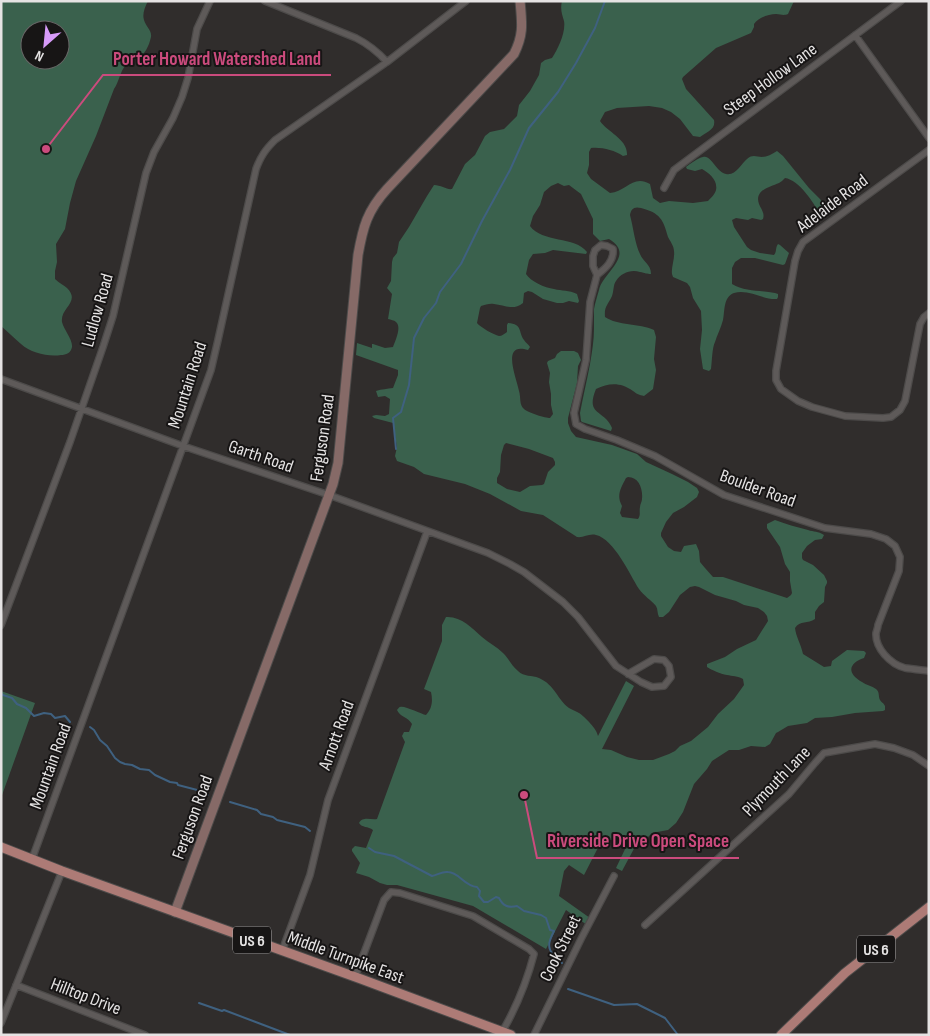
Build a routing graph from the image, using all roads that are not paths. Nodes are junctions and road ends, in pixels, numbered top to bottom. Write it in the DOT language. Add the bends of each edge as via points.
graph roads {
  1 [pos="210,1"];
  2 [pos="265,1"];
  3 [pos="466,1"];
  4 [pos="520,1"];
  5 [pos="901,1"];
  6 [pos="855,35"];
  7 [pos="387,62"];
  8 [pos="929,138"];
  9 [pos="929,150"];
  10 [pos="664,188"];
  11 [pos="597,275"];
  12 [pos="929,313"];
  13 [pos="1,379"];
  14 [pos="81,408"];
  15 [pos="183,446"];
  16 [pos="329,495"];
  17 [pos="427,532"];
  18 [pos="1,626"];
  19 [pos="929,671"];
  20 [pos="628,674"];
  21 [pos="929,766"];
  22 [pos="1,847"];
  23 [pos="32,859"];
  24 [pos="62,871"];
  25 [pos="614,876"];
  26 [pos="927,911"];
  27 [pos="175,912"];
  28 [pos="645,925"];
  29 [pos="282,950"];
  30 [pos="355,977"];
  31 [pos="16,985"];
  32 [pos="1,1023"];
  33 [pos="504,1034"];
  34 [pos="145,1035"];
  35 [pos="534,1035"];
  36 [pos="781,1035"];
  1 -- 14 [label="street, Ludlow Road" via="197,29 182,97 146,173 113,316"];
  2 -- 7 [label="street" via="356,38 368,44"];
  3 -- 7 [label="street, Mountain Road"];
  4 -- 16 [label="street, Ferguson Road" via="522,34 514,54 376,201 366,219 358,255 338,463"];
  5 -- 6 [label="street, Steep Hollow Lane"];
  6 -- 8 [label="street"];
  6 -- 10 [label="street, Steep Hollow Lane" via="674,170"];
  7 -- 15 [label="street, Mountain Road" via="275,140 260,157 210,370"];
  9 -- 12 [label="street, Adelaide Road" via="803,242 795,261 776,380 781,389 812,407 845,416 891,416 905,401 920,324"];
  11 -- 11 [label="street, Boulder Road" via="611,261 612,249 607,246 601,245 592,256"];
  11 -- 19 [label="street, Boulder Road" via="590,302 586,360 574,413 576,424 655,456 724,494 825,528 886,539 900,556 900,570 878,625 878,644 894,664"];
  13 -- 14 [label="street, Garth Road"];
  14 -- 15 [label="street, Garth Road"];
  14 -- 18 [label="street, Ludlow Road"];
  15 -- 16 [label="street, Garth Road"];
  15 -- 23 [label="street, Mountain Road"];
  16 -- 17 [label="street, Garth Road"];
  16 -- 27 [label="street, Ferguson Road"];
  17 -- 20 [label="street, Garth Road" via="488,553 541,584 563,602 616,666"];
  17 -- 29 [label="street, Arnott Road" via="328,800 310,875"];
  20 -- 20 [label="street, Garth Road" via="652,686 664,686 671,677 664,660 654,660"];
  21 -- 28 [label="street, Plymouth Lane" via="907,753 875,744 824,753 789,794"];
  22 -- 23 [label="main road, Middle Turnpike East / US 6"];
  23 -- 24 [label="main road, Middle Turnpike East / US 6"];
  24 -- 27 [label="main road, Middle Turnpike East / US 6"];
  24 -- 31 [label="street"];
  25 -- 35 [label="street, Cook Street"];
  26 -- 36 [label="main road, US 6" via="845,973"];
  27 -- 29 [label="main road, Middle Turnpike East / US 6"];
  29 -- 30 [label="main road, Middle Turnpike East / US 6"];
  30 -- 33 [label="main road, Middle Turnpike East / US 6"];
  30 -- 33 [label="street" via="384,900 391,892 472,916 534,954"];
  31 -- 32 [label="street"];
  31 -- 34 [label="street, Hilltop Drive"];
}
